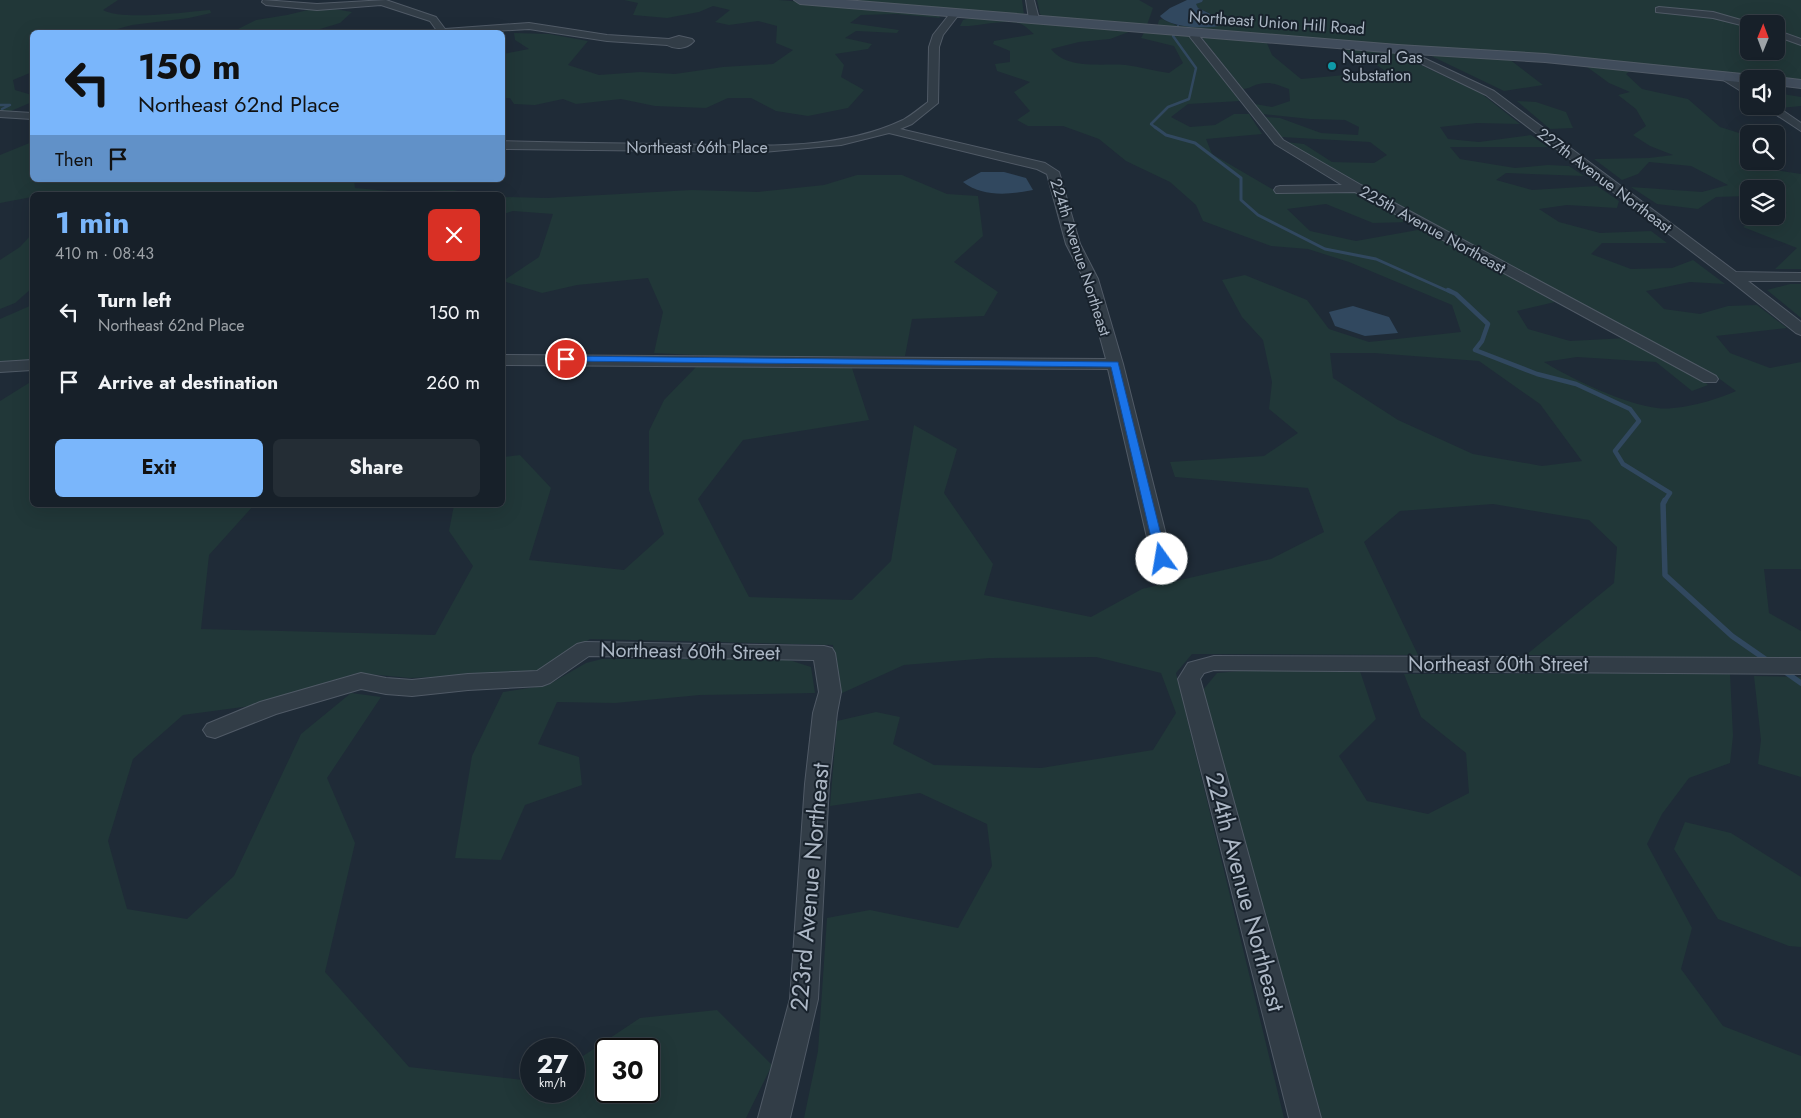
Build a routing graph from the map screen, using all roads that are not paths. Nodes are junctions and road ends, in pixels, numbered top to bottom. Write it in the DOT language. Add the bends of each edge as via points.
graph roads {
  1 [pos="269,0"];
  2 [pos="800,0"];
  3 [pos="1030,0"];
  4 [pos="283,1"];
  5 [pos="380,1"];
  6 [pos="1659,10"];
  7 [pos="955,13"];
  8 [pos="1034,19"];
  9 [pos="1740,22"];
  10 [pos="441,30"];
  11 [pos="471,30"];
  12 [pos="1196,33"];
  13 [pos="1785,36"];
  14 [pos="670,42"];
  15 [pos="1801,42"];
  16 [pos="1398,49"];
  17 [pos="1724,76"];
  18 [pos="1740,78"];
  19 [pos="1785,82"];
  20 [pos="1801,84"];
  21 [pos="1740,87"];
  22 [pos="0,114"];
  23 [pos="1782,115"];
  24 [pos="30,116"];
  25 [pos="1801,128"];
  26 [pos="890,130"];
  27 [pos="505,144"];
  28 [pos="1358,188"];
  29 [pos="1280,190"];
  30 [pos="1733,276"];
  31 [pos="1801,277"];
  32 [pos="1801,330"];
  33 [pos="505,360"];
  34 [pos="1115,364"];
  35 [pos="30,365"];
  36 [pos="0,367"];
  37 [pos="1710,379"];
  38 [pos="1162,559"];
  39 [pos="824,653"];
  40 [pos="1801,666"];
  41 [pos="1196,668"];
  42 [pos="215,730"];
  43 [pos="774,1118"];
  44 [pos="1305,1118"];
  1 -- 4 [label="street" via="266,2"];
  2 -- 7 [label="street, Northeast Union Hill Road"];
  3 -- 8 [label="street"];
  4 -- 5 [label="street" via="317,7"];
  5 -- 10 [label="street" via="431,18"];
  6 -- 9 [label="street" via="1713,15"];
  7 -- 8 [label="street, Northeast Union Hill Road"];
  7 -- 26 [label="street" via="938,35 934,47 932,103 916,117"];
  8 -- 12 [label="street, Northeast Union Hill Road"];
  11 -- 14 [label="street" via="529,26 607,38"];
  12 -- 16 [label="street, Northeast Union Hill Road"];
  12 -- 28 [label="street, 225th Avenue Northeast" via="1195,37 1279,142"];
  13 -- 15 [label="street"];
  16 -- 17 [label="street, Northeast Union Hill Road" via="1545,58"];
  16 -- 30 [label="street, 227th Avenue Northeast" via="1490,93"];
  17 -- 18 [label="street, Northeast Union Hill Road"];
  17 -- 21 [label="street"];
  19 -- 20 [label="street"];
  22 -- 24 [label="street"];
  23 -- 25 [label="street"];
  26 -- 27 [label="street, Northeast 66th Place" via="843,141 788,147"];
  26 -- 34 [label="street, 224th Avenue Northeast" via="1049,169 1057,182 1073,244 1091,279"];
  28 -- 29 [label="street"];
  28 -- 37 [label="street, 225th Avenue Northeast"];
  30 -- 31 [label="street"];
  30 -- 32 [label="street, 227th Avenue Northeast"];
  33 -- 34 [label="street"];
  34 -- 38 [label="street, 224th Avenue Northeast"];
  35 -- 36 [label="street"];
  39 -- 42 [label="street, Northeast 60th Street" via="585,649 542,678 412,688 361,681 268,708"];
  39 -- 43 [label="street, 223rd Avenue Northeast" via="830,692 817,784 804,999"];
  40 -- 41 [label="street, Northeast 60th Street" via="1214,662"];
  41 -- 44 [label="street, 224th Avenue Northeast" via="1189,679"];
}
